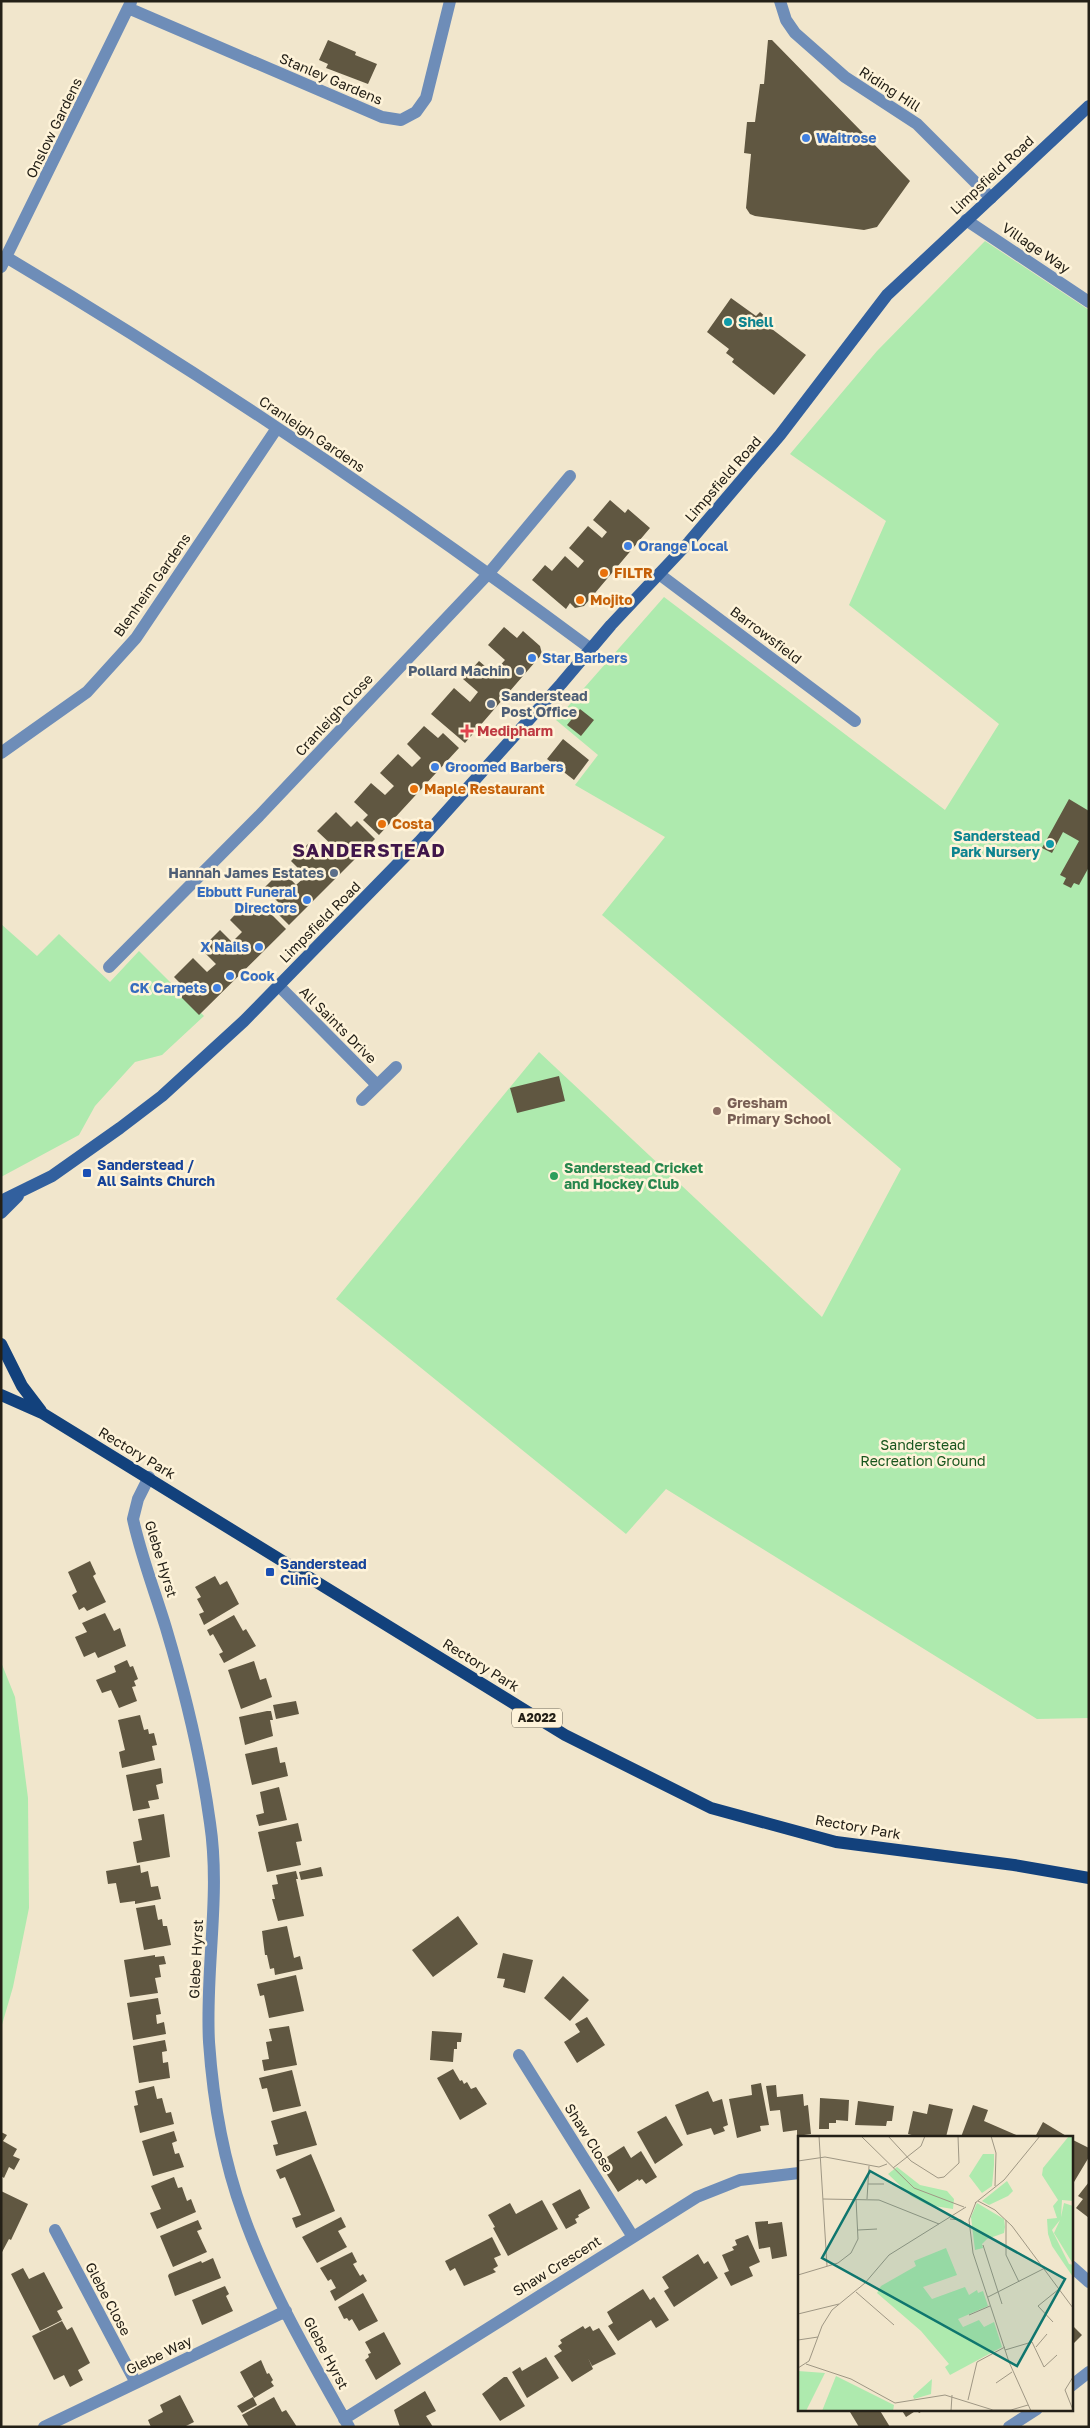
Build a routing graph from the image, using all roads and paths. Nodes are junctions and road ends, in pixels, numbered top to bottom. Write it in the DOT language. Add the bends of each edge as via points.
graph roads {
  1 [pos="450,1"];
  2 [pos="780,1"];
  3 [pos="130,5"];
  4 [pos="1089,106"];
  5 [pos="991,198"];
  6 [pos="966,220"];
  7 [pos="4,262"];
  8 [pos="1089,302"];
  9 [pos="277,428"];
  10 [pos="570,476"];
  11 [pos="489,573"];
  12 [pos="659,574"];
  13 [pos="591,649"];
  14 [pos="854,721"];
  15 [pos="1,753"];
  16 [pos="109,967"];
  17 [pos="278,985"];
  18 [pos="396,1068"];
  19 [pos="377,1085"];
  20 [pos="362,1100"];
  21 [pos="23,1190"];
  22 [pos="1,1201"];
  23 [pos="1,1213"];
  24 [pos="1,1344"];
  25 [pos="1,1395"];
  26 [pos="42,1413"];
  27 [pos="149,1478"];
  28 [pos="1089,1878"];
  29 [pos="519,2056"];
  30 [pos="798,2173"];
  31 [pos="55,2230"];
  32 [pos="633,2237"];
  33 [pos="1072,2267"];
  34 [pos="1089,2282"];
  35 [pos="286,2311"];
  36 [pos="1089,2372"];
  37 [pos="136,2383"];
  38 [pos="1072,2385"];
  39 [pos="1035,2410"];
  40 [pos="347,2423"];
  41 [pos="44,2427"];
  42 [pos="1009,2427"];
  1 -- 3 [label="street, Stanley Gardens" via="426,98 416,112 401,120 382,117"];
  2 -- 5 [label="street, Riding Hill" via="786,20 795,33 845,77 917,124"];
  3 -- 7 [label="street, Onslow Gardens"];
  4 -- 5 [label="main road, Limpsfield Road"];
  5 -- 6 [label="main road, Limpsfield Road"];
  6 -- 8 [label="street, Village Way"];
  6 -- 12 [label="main road, Limpsfield Road" via="887,295 780,435"];
  7 -- 9 [label="street, Cranleigh Gardens" via="122,326"];
  9 -- 11 [label="street, Cranleigh Gardens"];
  9 -- 15 [label="street, Blenheim Gardens" via="136,638 87,692"];
  10 -- 11 [label="street, Cranleigh Close"];
  11 -- 13 [label="street, Cranleigh Gardens"];
  11 -- 16 [label="street, Cranleigh Close" via="259,816"];
  12 -- 13 [label="main road, Limpsfield Road"];
  12 -- 14 [label="street, Barrowsfield"];
  13 -- 17 [label="main road, Limpsfield Road" via="419,842"];
  17 -- 19 [label="street, All Saints Drive"];
  17 -- 21 [label="main road, Limpsfield Road" via="162,1096 52,1176"];
  18 -- 19 [label="street, All Saints Drive"];
  19 -- 20 [label="street, All Saints Drive"];
  21 -- 22 [label="main road, Limpsfield Road"];
  21 -- 23 [label="main road, Limpsfield Road"];
  24 -- 26 [label="main road, Rectory Park / A2022" via="22,1386"];
  25 -- 26 [label="main road, Rectory Park / A2022"];
  26 -- 27 [label="main road, Rectory Park / A2022"];
  27 -- 28 [label="main road, Rectory Park / A2022" via="565,1735 711,1808 836,1842 1014,1864"];
  27 -- 35 [label="street, Glebe Hyrst" via="138,1499 133,1519 179,1676 200,1766 213,1846 209,2040 219,2121 243,2213"];
  29 -- 32 [label="street, Shaw Close"];
  30 -- 32 [label="street, Shaw Crescent" via="745,2179 718,2187"];
  31 -- 37 [label="street, Glebe Close"];
  32 -- 40 [label="street, Shaw Crescent"];
  33 -- 34 [label="street"];
  35 -- 37 [label="street, Glebe Way"];
  35 -- 40 [label="street, Glebe Hyrst"];
  36 -- 38 [label="street"];
  37 -- 41 [label="street, Glebe Way"];
  39 -- 42 [label="street"];
}
